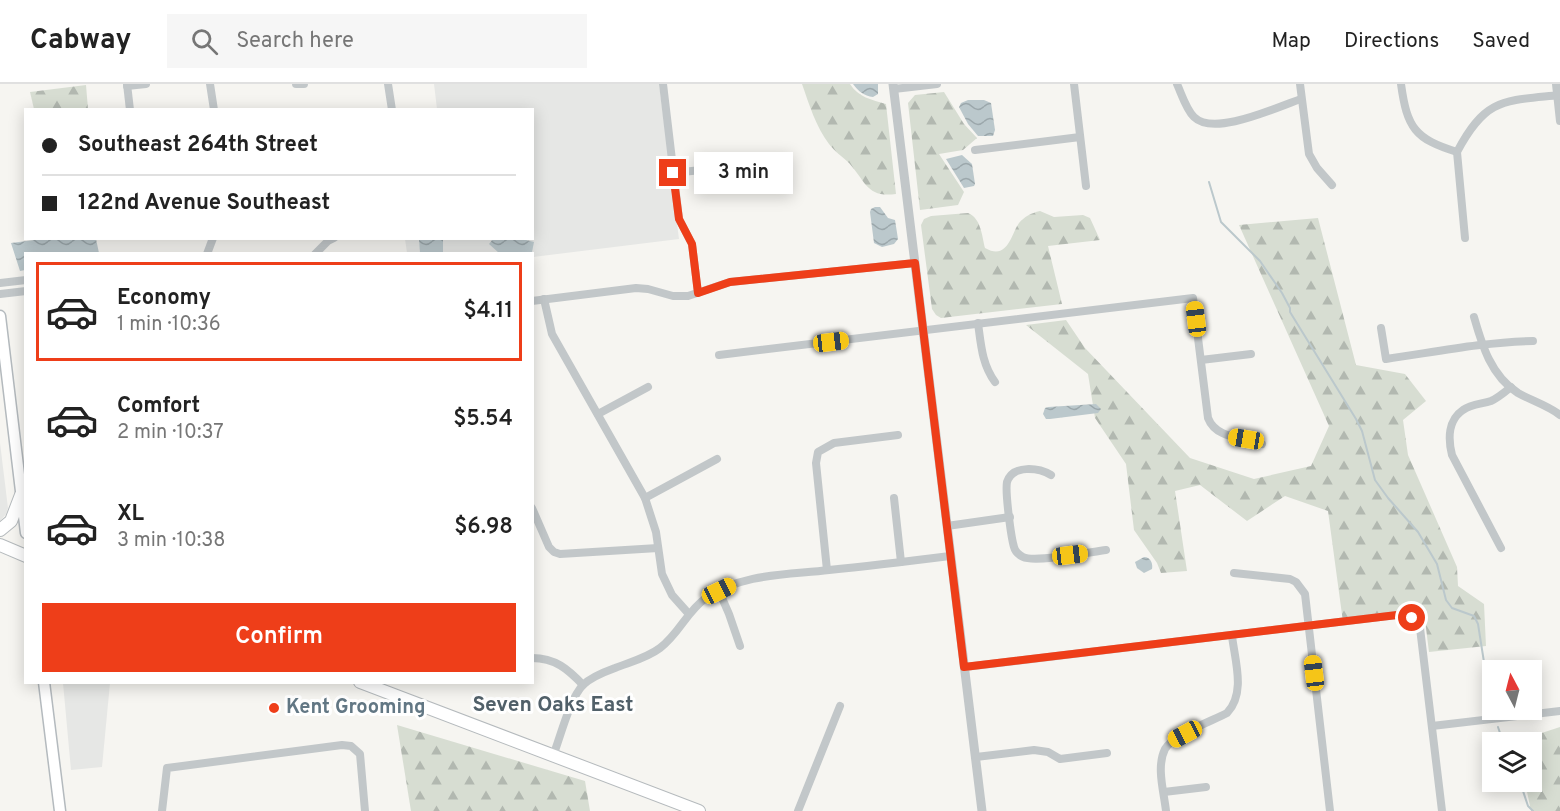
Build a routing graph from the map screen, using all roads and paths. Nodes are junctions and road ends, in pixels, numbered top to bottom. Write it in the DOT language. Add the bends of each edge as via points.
graph roads {
  1 [pos="146,84"];
  2 [pos="210,84"];
  3 [pos="296,84"];
  4 [pos="304,84"];
  5 [pos="388,84"];
  6 [pos="663,84"];
  7 [pos="937,84"];
  8 [pos="1074,84"];
  9 [pos="1177,84"];
  10 [pos="1300,84"];
  11 [pos="1401,84"];
  12 [pos="1556,84"];
  13 [pos="127,85"];
  14 [pos="893,87"];
  15 [pos="1558,95"];
  16 [pos="1301,99"];
  17 [pos="130,108"];
  18 [pos="214,108"];
  19 [pos="392,108"];
  20 [pos="1560,121"];
  21 [pos="1080,137"];
  22 [pos="975,150"];
  23 [pos="1457,152"];
  24 [pos="779,172"];
  25 [pos="673,173"];
  26 [pos="1332,185"];
  27 [pos="1086,186"];
  28 [pos="1465,238"];
  29 [pos="329,240"];
  30 [pos="317,252"];
  31 [pos="915,263"];
  32 [pos="24,280"];
  33 [pos="0,283"];
  34 [pos="24,291"];
  35 [pos="698,293"];
  36 [pos="0,294"];
  37 [pos="544,300"];
  38 [pos="534,301"];
  39 [pos="0,316"];
  40 [pos="1474,317"];
  41 [pos="978,323"];
  42 [pos="1381,328"];
  43 [pos="923,330"];
  44 [pos="1533,341"];
  45 [pos="1481,346"];
  46 [pos="1251,354"];
  47 [pos="719,356"];
  48 [pos="1201,360"];
  49 [pos="995,382"];
  50 [pos="648,387"];
  51 [pos="1511,387"];
  52 [pos="598,414"];
  53 [pos="1560,415"];
  54 [pos="898,435"];
  55 [pos="1262,444"];
  56 [pos="717,459"];
  57 [pos="1052,475"];
  58 [pos="21,495"];
  59 [pos="645,498"];
  60 [pos="894,498"];
  61 [pos="534,513"];
  62 [pos="1010,517"];
  63 [pos="24,518"];
  64 [pos="946,526"];
  65 [pos="0,530"];
  66 [pos="0,545"];
  67 [pos="658,548"];
  68 [pos="1501,548"];
  69 [pos="1106,550"];
  70 [pos="24,555"];
  71 [pos="950,556"];
  72 [pos="901,562"];
  73 [pos="827,570"];
  74 [pos="1234,573"];
  75 [pos="719,591"];
  76 [pos="688,613"];
  77 [pos="1308,627"];
  78 [pos="1232,636"];
  79 [pos="740,646"];
  80 [pos="534,658"];
  81 [pos="964,667"];
  82 [pos="44,684"];
  83 [pos="365,684"];
  84 [pos="583,685"];
  85 [pos="840,706"];
  86 [pos="1560,711"];
  87 [pos="1432,726"];
  88 [pos="1107,753"];
  89 [pos="553,756"];
  90 [pos="976,757"];
  91 [pos="1206,787"];
  92 [pos="1164,792"];
  93 [pos="60,811"];
  94 [pos="162,811"];
  95 [pos="365,811"];
  96 [pos="699,811"];
  97 [pos="798,811"];
  98 [pos="982,811"];
  99 [pos="1166,811"];
  100 [pos="1330,811"];
  101 [pos="1442,811"];
  1 -- 13 [label="street"];
  2 -- 18 [label="street"];
  3 -- 4 [label="street"];
  5 -- 19 [label="street"];
  6 -- 25 [label="street"];
  7 -- 14 [label="street"];
  8 -- 21 [label="street"];
  9 -- 16 [label="street" via="1188,110 1196,119 1213,125"];
  10 -- 16 [label="street"];
  11 -- 23 [label="street" via="1407,114 1422,138"];
  12 -- 15 [label="street"];
  13 -- 17 [label="street"];
  14 -- 31 [label="street"];
  15 -- 20 [label="street"];
  15 -- 23 [label="street" via="1511,100 1487,110 1467,132"];
  16 -- 26 [label="street" via="1309,154"];
  21 -- 22 [label="street"];
  21 -- 27 [label="street"];
  23 -- 28 [label="street"];
  24 -- 25 [label="street" via="757,164"];
  25 -- 35 [label="street" via="679,219 692,244"];
  29 -- 30 [label="street"];
  31 -- 35 [label="street" via="730,282"];
  31 -- 43 [label="street"];
  32 -- 33 [label="street"];
  34 -- 36 [label="street"];
  35 -- 37 [label="street" via="673,296 636,288"];
  37 -- 38 [label="street"];
  37 -- 52 [label="street" via="552,334"];
  39 -- 58 [label="main road"];
  40 -- 45 [label="street"];
  41 -- 43 [label="street"];
  41 -- 48 [label="street" via="1193,298"];
  41 -- 49 [label="street" via="984,362"];
  42 -- 45 [label="street" via="1386,359"];
  43 -- 47 [label="street"];
  43 -- 64 [label="street"];
  44 -- 45 [label="street"];
  45 -- 51 [label="street"];
  46 -- 48 [label="street"];
  48 -- 55 [label="street" via="1211,426 1216,431"];
  50 -- 52 [label="street"];
  51 -- 53 [label="street"];
  51 -- 68 [label="street" via="1493,400 1462,410 1450,429 1449,443"];
  52 -- 59 [label="street"];
  54 -- 73 [label="street" via="834,443 818,452"];
  56 -- 59 [label="street"];
  57 -- 62 [label="street" via="1037,469 1014,473 1007,483"];
  58 -- 63 [label="main road"];
  58 -- 65 [label="main road" via="11,520"];
  59 -- 67 [label="street"];
  60 -- 72 [label="street"];
  61 -- 67 [label="street" via="554,552 567,555"];
  62 -- 64 [label="street"];
  62 -- 69 [label="street" via="1014,547 1021,556 1034,559"];
  64 -- 71 [label="street"];
  66 -- 70 [label="main road"];
  67 -- 76 [label="street" via="667,585"];
  71 -- 72 [label="street"];
  71 -- 81 [label="street"];
  72 -- 73 [label="street"];
  73 -- 75 [label="street" via="750,579"];
  74 -- 77 [label="street" via="1296,582 1305,594"];
  75 -- 76 [label="street"];
  75 -- 79 [label="street"];
  76 -- 84 [label="street" via="661,648"];
  77 -- 78 [label="street"];
  77 -- 87 [label="street" via="1397,615 1412,618 1420,628"];
  77 -- 100 [label="street"];
  78 -- 81 [label="street"];
  78 -- 92 [label="street" via="1238,684 1233,706 1166,748 1161,768"];
  80 -- 84 [label="street" via="560,664"];
  81 -- 90 [label="street"];
  82 -- 93 [label="main road"];
  83 -- 89 [label="main road"];
  84 -- 89 [label="street" via="575,696"];
  85 -- 97 [label="street"];
  86 -- 87 [label="street"];
  87 -- 101 [label="street"];
  88 -- 90 [label="street" via="1060,759 1034,750"];
  89 -- 96 [label="main road"];
  90 -- 98 [label="street"];
  91 -- 92 [label="street"];
  92 -- 99 [label="street"];
  94 -- 95 [label="street" via="167,768 342,745 356,748 362,760"];
}
